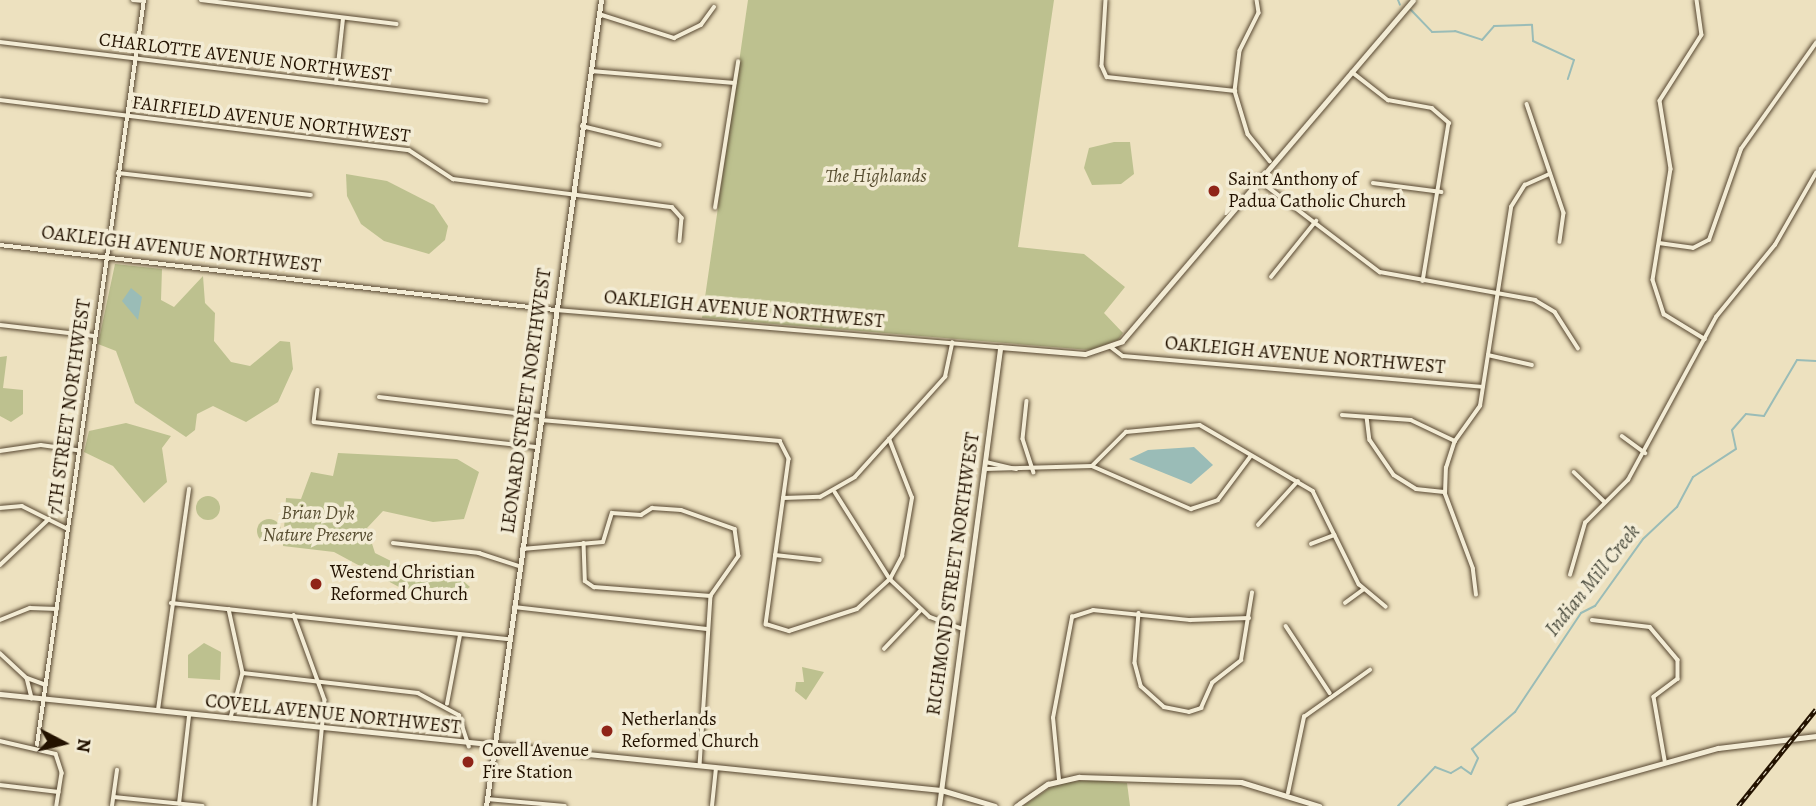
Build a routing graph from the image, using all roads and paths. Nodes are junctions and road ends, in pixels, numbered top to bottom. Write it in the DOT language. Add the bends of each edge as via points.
graph roads {
  1 [pos="133,0"];
  2 [pos="201,0"];
  3 [pos="601,0"];
  4 [pos="1106,0"];
  5 [pos="1256,0"];
  6 [pos="1413,0"];
  7 [pos="1697,0"];
  8 [pos="144,1"];
  9 [pos="714,7"];
  10 [pos="599,13"];
  11 [pos="343,18"];
  12 [pos="397,24"];
  13 [pos="0,42"];
  14 [pos="1816,43"];
  15 [pos="135,58"];
  16 [pos="738,62"];
  17 [pos="1350,70"];
  18 [pos="591,71"];
  19 [pos="336,83"];
  20 [pos="734,83"];
  21 [pos="1235,91"];
  22 [pos="0,100"];
  23 [pos="486,101"];
  24 [pos="1527,104"];
  25 [pos="127,116"];
  26 [pos="582,126"];
  27 [pos="660,145"];
  28 [pos="1270,161"];
  29 [pos="118,173"];
  30 [pos="1816,173"];
  31 [pos="1550,174"];
  32 [pos="1256,178"];
  33 [pos="1373,183"];
  34 [pos="1441,192"];
  35 [pos="572,194"];
  36 [pos="311,195"];
  37 [pos="715,208"];
  38 [pos="1317,221"];
  39 [pos="680,241"];
  40 [pos="1560,242"];
  41 [pos="1659,243"];
  42 [pos="0,245"];
  43 [pos="104,257"];
  44 [pos="1271,277"];
  45 [pos="1423,281"];
  46 [pos="1497,293"];
  47 [pos="555,310"];
  48 [pos="0,325"];
  49 [pos="94,336"];
  50 [pos="1705,339"];
  51 [pos="952,343"];
  52 [pos="1000,347"];
  53 [pos="1111,347"];
  54 [pos="1578,348"];
  55 [pos="1488,355"];
  56 [pos="1532,365"];
  57 [pos="1483,387"];
  58 [pos="318,390"];
  59 [pos="379,397"];
  60 [pos="1027,401"];
  61 [pos="1342,415"];
  62 [pos="1367,417"];
  63 [pos="539,418"];
  64 [pos="1622,436"];
  65 [pos="889,439"];
  66 [pos="1455,442"];
  67 [pos="536,447"];
  68 [pos="78,450"];
  69 [pos="0,452"];
  70 [pos="1645,453"];
  71 [pos="1250,457"];
  72 [pos="985,465"];
  73 [pos="1092,466"];
  74 [pos="1034,472"];
  75 [pos="1574,472"];
  76 [pos="1298,481"];
  77 [pos="189,489"];
  78 [pos="835,492"];
  79 [pos="1444,492"];
  80 [pos="783,498"];
  81 [pos="1605,502"];
  82 [pos="0,508"];
  83 [pos="49,519"];
  84 [pos="1258,526"];
  85 [pos="68,529"];
  86 [pos="1334,535"];
  87 [pos="584,542"];
  88 [pos="393,543"];
  89 [pos="1311,544"];
  90 [pos="522,549"];
  91 [pos="775,555"];
  92 [pos="820,560"];
  93 [pos="0,565"];
  94 [pos="519,566"];
  95 [pos="1570,575"];
  96 [pos="890,579"];
  97 [pos="1363,590"];
  98 [pos="1252,593"];
  99 [pos="711,596"];
  100 [pos="1476,596"];
  101 [pos="171,603"];
  102 [pos="1345,603"];
  103 [pos="514,607"];
  104 [pos="1386,607"];
  105 [pos="57,609"];
  106 [pos="229,609"];
  107 [pos="921,610"];
  108 [pos="1139,613"];
  109 [pos="294,615"];
  110 [pos="1249,618"];
  111 [pos="0,620"];
  112 [pos="1592,620"];
  113 [pos="1286,626"];
  114 [pos="707,629"];
  115 [pos="963,629"];
  116 [pos="460,634"];
  117 [pos="509,639"];
  118 [pos="884,649"];
  119 [pos="0,653"];
  120 [pos="1370,670"];
  121 [pos="243,673"];
  122 [pos="27,678"];
  123 [pos="320,681"];
  124 [pos="47,685"];
  125 [pos="1330,693"];
  126 [pos="0,694"];
  127 [pos="32,698"];
  128 [pos="44,699"];
  129 [pos="446,704"];
  130 [pos="157,712"];
  131 [pos="189,716"];
  132 [pos="231,720"];
  133 [pos="325,731"];
  134 [pos="1816,736"];
  135 [pos="0,741"];
  136 [pos="37,745"];
  137 [pos="469,746"];
  138 [pos="494,748"];
  139 [pos="1665,760"];
  140 [pos="700,767"];
  141 [pos="716,769"];
  142 [pos="117,770"];
  143 [pos="1059,780"];
  144 [pos="0,785"];
  145 [pos="941,790"];
  146 [pos="59,792"];
  147 [pos="1288,793"];
  148 [pos="114,797"];
  149 [pos="487,802"];
  150 [pos="179,804"];
  151 [pos="57,806"];
  152 [pos="112,806"];
  153 [pos="203,806"];
  154 [pos="315,806"];
  155 [pos="565,806"];
  156 [pos="712,806"];
  157 [pos="939,806"];
  158 [pos="995,806"];
  159 [pos="1016,806"];
  160 [pos="1319,806"];
  161 [pos="1510,806"];
  1 -- 8 [label="street"];
  2 -- 11 [label="street"];
  3 -- 10 [label="street, LEONARD STREET NORTHWEST"];
  4 -- 21 [label="street" via="1102,66 1107,77"];
  5 -- 21 [label="street" via="1259,13 1240,51"];
  6 -- 17 [label="street"];
  7 -- 41 [label="street" via="1702,35 1660,101 1671,171"];
  8 -- 15 [label="street, 7TH STREET NORTHWEST"];
  9 -- 10 [label="street" via="701,25 674,38"];
  10 -- 18 [label="street, LEONARD STREET NORTHWEST"];
  11 -- 12 [label="street"];
  11 -- 19 [label="street"];
  13 -- 15 [label="street, CHARLOTTE AVENUE NORTHWEST"];
  14 -- 41 [label="street" via="1743,146 1709,240 1692,248"];
  15 -- 19 [label="street, CHARLOTTE AVENUE NORTHWEST"];
  15 -- 25 [label="street, 7TH STREET NORTHWEST"];
  16 -- 20 [label="street"];
  17 -- 28 [label="street"];
  17 -- 34 [label="street" via="1388,100 1446,117"];
  18 -- 20 [label="street"];
  18 -- 26 [label="street, LEONARD STREET NORTHWEST"];
  19 -- 23 [label="street, CHARLOTTE AVENUE NORTHWEST"];
  20 -- 37 [label="street"];
  21 -- 28 [label="street" via="1248,134"];
  22 -- 25 [label="street, FAIRFIELD AVENUE NORTHWEST"];
  24 -- 31 [label="street"];
  25 -- 29 [label="street, 7TH STREET NORTHWEST"];
  25 -- 35 [label="street, FAIRFIELD AVENUE NORTHWEST" via="393,147 418,153 453,178"];
  26 -- 27 [label="street"];
  26 -- 35 [label="street, LEONARD STREET NORTHWEST"];
  28 -- 32 [label="street"];
  29 -- 36 [label="street"];
  29 -- 43 [label="street, 7TH STREET NORTHWEST"];
  30 -- 50 [label="street" via="1775,245"];
  31 -- 40 [label="street" via="1565,217"];
  31 -- 46 [label="street" via="1516,195"];
  32 -- 38 [label="street"];
  32 -- 53 [label="street" via="1138,326"];
  33 -- 34 [label="street"];
  34 -- 45 [label="street"];
  35 -- 39 [label="street, FAIRFIELD AVENUE NORTHWEST" via="672,207 682,218"];
  35 -- 47 [label="street, LEONARD STREET NORTHWEST"];
  38 -- 44 [label="street"];
  38 -- 45 [label="street" via="1366,265"];
  41 -- 50 [label="street" via="1653,275 1658,304 1675,324"];
  42 -- 43 [label="street, OAKLEIGH AVENUE NORTHWEST"];
  43 -- 47 [label="street, OAKLEIGH AVENUE NORTHWEST"];
  43 -- 49 [label="street, 7TH STREET NORTHWEST"];
  45 -- 46 [label="street"];
  46 -- 54 [label="street" via="1545,304"];
  46 -- 55 [label="street"];
  47 -- 51 [label="street, OAKLEIGH AVENUE NORTHWEST"];
  47 -- 63 [label="street, LEONARD STREET NORTHWEST"];
  48 -- 49 [label="street"];
  49 -- 68 [label="street, 7TH STREET NORTHWEST"];
  50 -- 70 [label="street"];
  51 -- 52 [label="street, OAKLEIGH AVENUE NORTHWEST"];
  51 -- 65 [label="street" via="945,377"];
  52 -- 53 [label="street, OAKLEIGH AVENUE NORTHWEST" via="1085,354"];
  52 -- 72 [label="street, RICHMOND STREET NORTHWEST"];
  53 -- 57 [label="street, OAKLEIGH AVENUE NORTHWEST" via="1123,356"];
  55 -- 56 [label="street"];
  55 -- 57 [label="street"];
  57 -- 66 [label="street" via="1478,410"];
  58 -- 67 [label="street" via="314,422"];
  59 -- 63 [label="street"];
  60 -- 74 [label="street" via="1023,439"];
  61 -- 62 [label="street"];
  62 -- 66 [label="street" via="1411,420"];
  62 -- 79 [label="street" via="1370,440 1394,475 1416,489"];
  63 -- 67 [label="street, LEONARD STREET NORTHWEST"];
  63 -- 80 [label="street" via="769,439 789,453"];
  64 -- 70 [label="street"];
  65 -- 78 [label="street"];
  65 -- 96 [label="street" via="912,498 909,537"];
  66 -- 79 [label="street"];
  67 -- 90 [label="street, LEONARD STREET NORTHWEST"];
  68 -- 69 [label="street" via="41,445"];
  68 -- 85 [label="street, 7TH STREET NORTHWEST"];
  70 -- 81 [label="street"];
  71 -- 73 [label="street" via="1208,428 1183,424 1126,432"];
  71 -- 73 [label="street" via="1218,500 1191,509"];
  71 -- 76 [label="street"];
  72 -- 74 [label="street"];
  72 -- 115 [label="street, RICHMOND STREET NORTHWEST"];
  73 -- 74 [label="street"];
  75 -- 81 [label="street"];
  76 -- 84 [label="street"];
  76 -- 86 [label="street" via="1319,499"];
  77 -- 101 [label="street"];
  78 -- 80 [label="street"];
  78 -- 96 [label="street"];
  79 -- 100 [label="street" via="1474,572"];
  80 -- 91 [label="street"];
  81 -- 95 [label="street" via="1580,532"];
  82 -- 83 [label="street" via="22,506"];
  83 -- 85 [label="street"];
  83 -- 93 [label="street"];
  85 -- 105 [label="street, 7TH STREET NORTHWEST"];
  86 -- 89 [label="street"];
  86 -- 97 [label="street"];
  87 -- 90 [label="street"];
  87 -- 99 [label="street" via="585,580 594,587"];
  87 -- 99 [label="street" via="605,540 612,513 641,515 652,508 730,526 738,535 739,556"];
  88 -- 94 [label="street" via="479,553"];
  90 -- 94 [label="street, LEONARD STREET NORTHWEST"];
  91 -- 92 [label="street"];
  91 -- 96 [label="street" via="769,628 800,631 857,609"];
  94 -- 103 [label="street, LEONARD STREET NORTHWEST"];
  96 -- 107 [label="street"];
  97 -- 102 [label="street"];
  97 -- 104 [label="street"];
  98 -- 110 [label="street"];
  99 -- 114 [label="street"];
  101 -- 106 [label="street"];
  101 -- 130 [label="street"];
  103 -- 114 [label="street"];
  103 -- 117 [label="street, LEONARD STREET NORTHWEST"];
  105 -- 111 [label="street" via="30,608"];
  105 -- 124 [label="street, 7TH STREET NORTHWEST"];
  106 -- 109 [label="street"];
  106 -- 121 [label="street"];
  107 -- 115 [label="street"];
  107 -- 118 [label="street"];
  108 -- 110 [label="street"];
  108 -- 110 [label="street" via="1135,663 1141,686 1164,707 1189,712 1201,708 1212,683 1241,660"];
  108 -- 143 [label="street" via="1086,610 1068,623 1052,730"];
  109 -- 116 [label="street"];
  109 -- 123 [label="street"];
  112 -- 139 [label="street" via="1650,627 1678,660 1678,679 1654,697"];
  113 -- 125 [label="street"];
  114 -- 140 [label="street"];
  115 -- 145 [label="street, RICHMOND STREET NORTHWEST"];
  116 -- 117 [label="street"];
  116 -- 129 [label="street"];
  117 -- 138 [label="street, LEONARD STREET NORTHWEST"];
  119 -- 122 [label="street"];
  120 -- 125 [label="street"];
  121 -- 123 [label="street"];
  121 -- 132 [label="street"];
  122 -- 124 [label="street"];
  122 -- 127 [label="street"];
  123 -- 129 [label="street" via="382,685"];
  123 -- 133 [label="street"];
  124 -- 128 [label="street, 7TH STREET NORTHWEST"];
  125 -- 147 [label="street" via="1304,717"];
  126 -- 127 [label="street, COVELL AVENUE NORTHWEST"];
  127 -- 128 [label="street, COVELL AVENUE NORTHWEST"];
  128 -- 130 [label="street, COVELL AVENUE NORTHWEST"];
  128 -- 136 [label="street, 7TH STREET NORTHWEST"];
  129 -- 137 [label="street" via="467,726"];
  130 -- 131 [label="street, COVELL AVENUE NORTHWEST"];
  131 -- 132 [label="street, COVELL AVENUE NORTHWEST"];
  131 -- 150 [label="street"];
  132 -- 133 [label="street, COVELL AVENUE NORTHWEST"];
  133 -- 137 [label="street, COVELL AVENUE NORTHWEST"];
  133 -- 154 [label="street"];
  134 -- 139 [label="street"];
  135 -- 136 [label="street"];
  136 -- 146 [label="street" via="60,760"];
  137 -- 138 [label="street, COVELL AVENUE NORTHWEST"];
  138 -- 140 [label="street, COVELL AVENUE NORTHWEST"];
  138 -- 149 [label="street, LEONARD STREET NORTHWEST"];
  139 -- 161 [label="street"];
  140 -- 141 [label="street, COVELL AVENUE NORTHWEST"];
  141 -- 145 [label="street, COVELL AVENUE NORTHWEST"];
  141 -- 156 [label="street"];
  142 -- 148 [label="street"];
  143 -- 147 [label="street" via="1241,782"];
  143 -- 159 [label="street"];
  144 -- 146 [label="street"];
  145 -- 157 [label="street, RICHMOND STREET NORTHWEST"];
  145 -- 158 [label="street, COVELL AVENUE NORTHWEST"];
  146 -- 151 [label="street"];
  147 -- 160 [label="street"];
  148 -- 150 [label="street"];
  148 -- 152 [label="street"];
  149 -- 155 [label="street"];
  150 -- 153 [label="street"];
}
